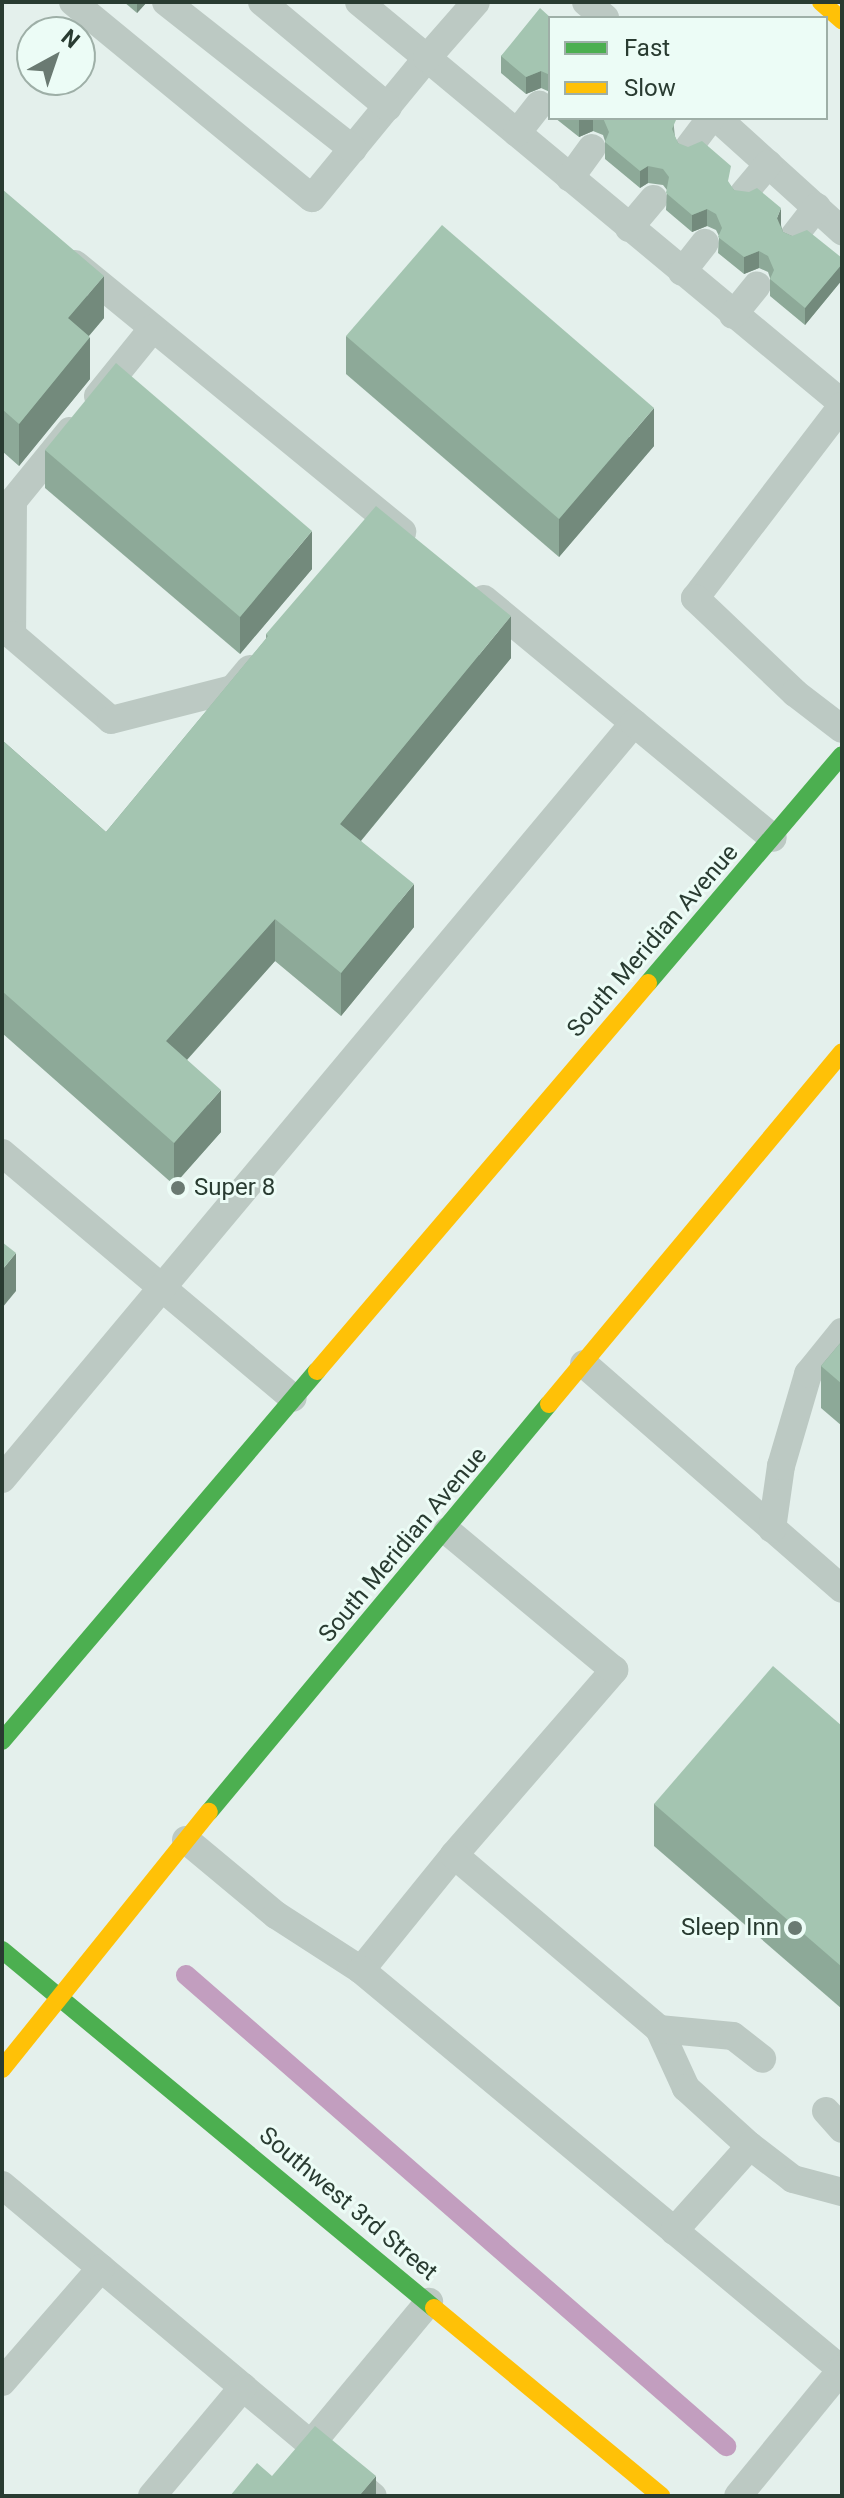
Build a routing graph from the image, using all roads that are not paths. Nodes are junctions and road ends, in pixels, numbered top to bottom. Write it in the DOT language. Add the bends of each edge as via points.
graph roads {
  1 [pos="73,2"];
  2 [pos="166,2"];
  3 [pos="262,2"];
  4 [pos="359,2"];
  5 [pos="476,2"];
  6 [pos="586,2"];
  7 [pos="821,2"];
  8 [pos="603,16"];
  9 [pos="842,20"];
  10 [pos="427,58"];
  11 [pos="539,105"];
  12 [pos="388,107"];
  13 [pos="712,120"];
  14 [pos="716,120"];
  15 [pos="517,133"];
  16 [pos="689,147"];
  17 [pos="592,148"];
  18 [pos="353,149"];
  19 [pos="768,164"];
  20 [pos="570,178"];
  21 [pos="744,193"];
  22 [pos="653,199"];
  23 [pos="817,207"];
  24 [pos="629,228"];
  25 [pos="842,231"];
  26 [pos="794,236"];
  27 [pos="48,242"];
  28 [pos="705,243"];
  29 [pos="682,272"];
  30 [pos="757,285"];
  31 [pos="733,315"];
  32 [pos="153,328"];
  33 [pos="842,405"];
  34 [pos="380,514"];
  35 [pos="360,537"];
  36 [pos="428,554"];
  37 [pos="465,584"];
  38 [pos="263,654"];
  39 [pos="634,723"];
  40 [pos="842,729"];
  41 [pos="842,755"];
  42 [pos="773,838"];
  43 [pos="841,1058"];
  44 [pos="2,1153"];
  45 [pos="161,1288"];
  46 [pos="842,1332"];
  47 [pos="584,1364"];
  48 [pos="293,1398"];
  49 [pos="2,1479"];
  50 [pos="772,1529"];
  51 [pos="447,1531"];
  52 [pos="842,1589"];
  53 [pos="2,1741"];
  54 [pos="186,1840"];
  55 [pos="454,1855"];
  56 [pos="2,1950"];
  57 [pos="361,1970"];
  58 [pos="60,1997"];
  59 [pos="659,2029"];
  60 [pos="762,2059"];
  61 [pos="2,2069"];
  62 [pos="750,2146"];
  63 [pos="2,2185"];
  64 [pos="842,2192"];
  65 [pos="674,2231"];
  66 [pos="101,2268"];
  67 [pos="429,2302"];
  68 [pos="842,2370"];
  69 [pos="2,2382"];
  70 [pos="243,2387"];
  71 [pos="311,2444"];
  72 [pos="152,2496"];
  73 [pos="373,2496"];
  74 [pos="661,2496"];
  75 [pos="738,2496"];
  1 -- 18 [label="lane" via="312,198"];
  2 -- 18 [label="lane"];
  3 -- 12 [label="lane"];
  4 -- 10 [label="lane"];
  5 -- 10 [label="lane"];
  6 -- 8 [label="lane"];
  7 -- 9 [label="main road"];
  10 -- 12 [label="lane"];
  10 -- 15 [label="lane"];
  11 -- 15 [label="lane"];
  12 -- 18 [label="lane"];
  13 -- 16 [label="lane"];
  14 -- 19 [label="lane"];
  15 -- 20 [label="lane"];
  17 -- 20 [label="lane"];
  19 -- 21 [label="lane"];
  19 -- 23 [label="lane"];
  20 -- 24 [label="lane"];
  22 -- 24 [label="lane"];
  23 -- 25 [label="lane"];
  23 -- 26 [label="lane"];
  24 -- 29 [label="lane"];
  27 -- 32 [label="lane"];
  28 -- 29 [label="lane"];
  29 -- 31 [label="lane"];
  30 -- 31 [label="lane"];
  31 -- 33 [label="lane"];
  32 -- 34 [label="lane"];
  32 -- 38 [label="lane" via="13,501 12,635 111,720 233,689"];
  33 -- 40 [label="lane" via="695,598 795,693"];
  34 -- 35 [label="lane"];
  34 -- 36 [label="lane"];
  37 -- 39 [label="lane"];
  39 -- 42 [label="lane"];
  39 -- 45 [label="lane"];
  41 -- 42 [label="main road, South Meridian Avenue"];
  42 -- 48 [label="main road, South Meridian Avenue"];
  43 -- 47 [label="main road, South Meridian Avenue"];
  44 -- 45 [label="lane"];
  45 -- 48 [label="lane"];
  45 -- 49 [label="lane"];
  46 -- 50 [label="lane" via="808,1374 781,1466"];
  47 -- 50 [label="lane"];
  47 -- 51 [label="main road, South Meridian Avenue"];
  48 -- 53 [label="main road, South Meridian Avenue"];
  50 -- 52 [label="lane"];
  51 -- 54 [label="main road, South Meridian Avenue"];
  51 -- 55 [label="lane" via="614,1670"];
  54 -- 57 [label="lane" via="276,1915"];
  54 -- 58 [label="main road, South Meridian Avenue"];
  55 -- 57 [label="lane"];
  55 -- 59 [label="lane"];
  56 -- 58 [label="main road, Southwest 3rd Street"];
  57 -- 65 [label="lane"];
  58 -- 61 [label="main road, South Meridian Avenue"];
  58 -- 67 [label="main road, Southwest 3rd Street"];
  59 -- 60 [label="lane" via="733,2036"];
  59 -- 62 [label="lane" via="686,2088"];
  62 -- 64 [label="lane" via="793,2179"];
  62 -- 65 [label="lane"];
  63 -- 66 [label="lane"];
  65 -- 68 [label="lane"];
  66 -- 69 [label="lane"];
  66 -- 70 [label="lane"];
  67 -- 71 [label="lane"];
  67 -- 74 [label="main road, Southwest 3rd Street"];
  68 -- 75 [label="lane"];
  70 -- 71 [label="lane"];
  70 -- 72 [label="lane"];
  71 -- 73 [label="lane"];
}
